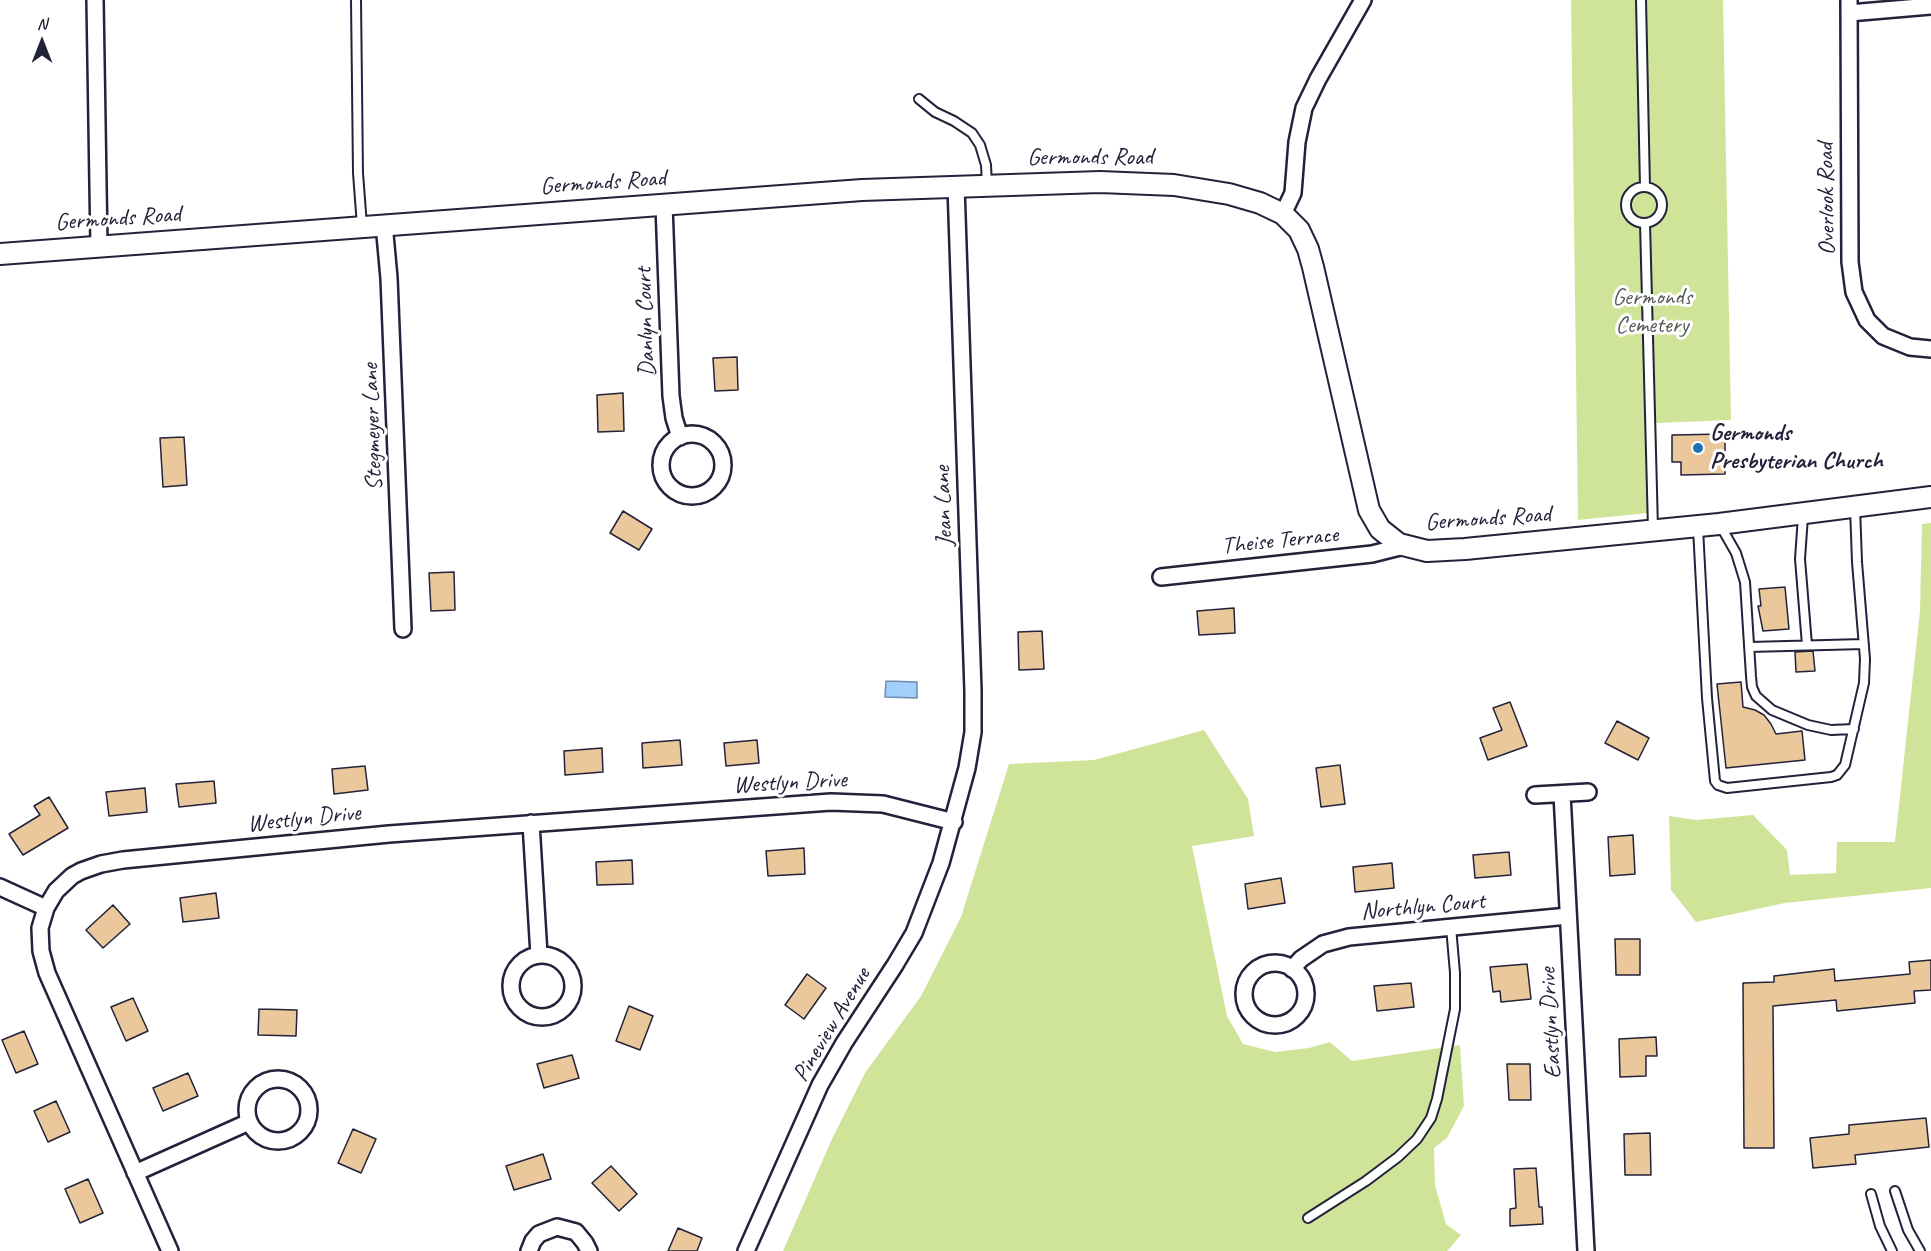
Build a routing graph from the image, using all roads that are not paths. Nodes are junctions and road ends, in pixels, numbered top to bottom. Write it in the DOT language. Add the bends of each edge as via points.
graph roads {
  1 [pos="95,0"];
  2 [pos="356,0"];
  3 [pos="1363,0"];
  4 [pos="1641,0"];
  5 [pos="1849,6"];
  6 [pos="1931,6"];
  7 [pos="920,99"];
  8 [pos="987,185"];
  9 [pos="956,186"];
  10 [pos="1644,187"];
  11 [pos="664,205"];
  12 [pos="1283,214"];
  13 [pos="1645,223"];
  14 [pos="384,224"];
  15 [pos="362,226"];
  16 [pos="99,246"];
  17 [pos="0,254"];
  18 [pos="1931,350"];
  19 [pos="681,437"];
  20 [pos="1931,497"];
  21 [pos="1855,507"];
  22 [pos="1803,514"];
  23 [pos="1719,524"];
  24 [pos="1698,526"];
  25 [pos="1653,531"];
  26 [pos="1404,546"];
  27 [pos="1161,577"];
  28 [pos="404,629"];
  29 [pos="1864,644"];
  30 [pos="1807,645"];
  31 [pos="1749,647"];
  32 [pos="1854,729"];
  33 [pos="1588,792"];
  34 [pos="1562,794"];
  35 [pos="1535,795"];
  36 [pos="954,822"];
  37 [pos="531,823"];
  38 [pos="0,887"];
  39 [pos="46,908"];
  40 [pos="1568,916"];
  41 [pos="1451,927"];
  42 [pos="539,955"];
  43 [pos="1292,969"];
  44 [pos="249,1122"];
  45 [pos="135,1173"];
  46 [pos="1895,1191"];
  47 [pos="1871,1194"];
  48 [pos="1308,1218"];
  49 [pos="170,1251"];
  50 [pos="529,1251"];
  51 [pos="589,1251"];
  52 [pos="746,1251"];
  53 [pos="1586,1251"];
  54 [pos="1892,1251"];
  55 [pos="1920,1251"];
  1 -- 16 [label="street"];
  2 -- 15 [label="lane"];
  3 -- 12 [label="street" via="1304,108 1293,193"];
  4 -- 10 [label="lane"];
  5 -- 6 [label="street"];
  5 -- 18 [label="street, Overlook Road" via="1850,262 1854,292 1867,320 1883,336"];
  7 -- 8 [label="lane" via="972,133 986,165"];
  8 -- 9 [label="street, Germonds Road"];
  8 -- 12 [label="street, Germonds Road" via="1127,182 1174,185 1240,197"];
  9 -- 11 [label="street, Germonds Road"];
  9 -- 36 [label="street, Jean Lane" via="974,712 970,751"];
  10 -- 13 [label="lane" via="1659,194 1663,206 1656,219"];
  10 -- 13 [label="lane" via="1632,191 1626,206 1633,219"];
  11 -- 14 [label="street, Germonds Road"];
  11 -- 19 [label="street, Danlyn Court" via="671,396"];
  12 -- 26 [label="street, Germonds Road" via="1299,230 1311,257 1369,510 1383,533"];
  13 -- 25 [label="lane"];
  14 -- 15 [label="street, Germonds Road"];
  14 -- 28 [label="street, Stegmeyer Lane"];
  15 -- 16 [label="street, Germonds Road"];
  16 -- 17 [label="street, Germonds Road"];
  19 -- 19 [label="street" via="664,452 663,476 676,491 688,496 701,495 720,478 720,454 705,437"];
  20 -- 21 [label="street, Germonds Road"];
  21 -- 22 [label="street, Germonds Road"];
  21 -- 29 [label="lane"];
  22 -- 23 [label="street, Germonds Road"];
  22 -- 30 [label="lane" via="1800,559"];
  23 -- 24 [label="street, Germonds Road"];
  23 -- 31 [label="lane" via="1743,573"];
  24 -- 25 [label="street, Germonds Road"];
  24 -- 32 [label="lane" via="1707,698 1718,785 1727,788 1837,775 1845,765"];
  25 -- 26 [label="street, Germonds Road" via="1440,550"];
  26 -- 27 [label="street, Theise Terrace" via="1372,554"];
  29 -- 30 [label="lane"];
  29 -- 32 [label="lane" via="1864,683"];
  30 -- 31 [label="lane"];
  31 -- 32 [label="lane" via="1752,687 1763,704 1815,727"];
  33 -- 34 [label="street"];
  34 -- 35 [label="street"];
  34 -- 40 [label="street, Eastlyn Drive"];
  36 -- 37 [label="street, Westlyn Drive" via="890,806 844,801"];
  36 -- 52 [label="street, Pineview Avenue" via="914,933 820,1085"];
  37 -- 39 [label="street, Westlyn Drive" via="113,861 72,876"];
  37 -- 42 [label="street"];
  38 -- 39 [label="street"];
  39 -- 45 [label="street, Westlyn Drive" via="40,928 43,962"];
  40 -- 41 [label="street, Northlyn Court"];
  40 -- 53 [label="street, Eastlyn Drive"];
  41 -- 43 [label="street, Northlyn Court" via="1336,940 1311,951"];
  41 -- 48 [label="lane" via="1455,1009 1431,1118 1398,1157"];
  42 -- 42 [label="street" via="516,969 511,992 525,1012 546,1016 566,1004 572,984 559,960"];
  43 -- 43 [label="street" via="1268,964 1249,977 1244,1000 1258,1020 1283,1024 1302,1008 1305,987"];
  44 -- 44 [label="street" via="265,1138 291,1138 307,1119 306,1099 291,1082 267,1082 258,1086 250,1098"];
  44 -- 45 [label="street"];
  45 -- 49 [label="street, Westlyn Drive"];
  46 -- 55 [label="lane"];
  47 -- 54 [label="lane"];
  50 -- 51 [label="street" via="539,1234 558,1227 576,1232"];
}
